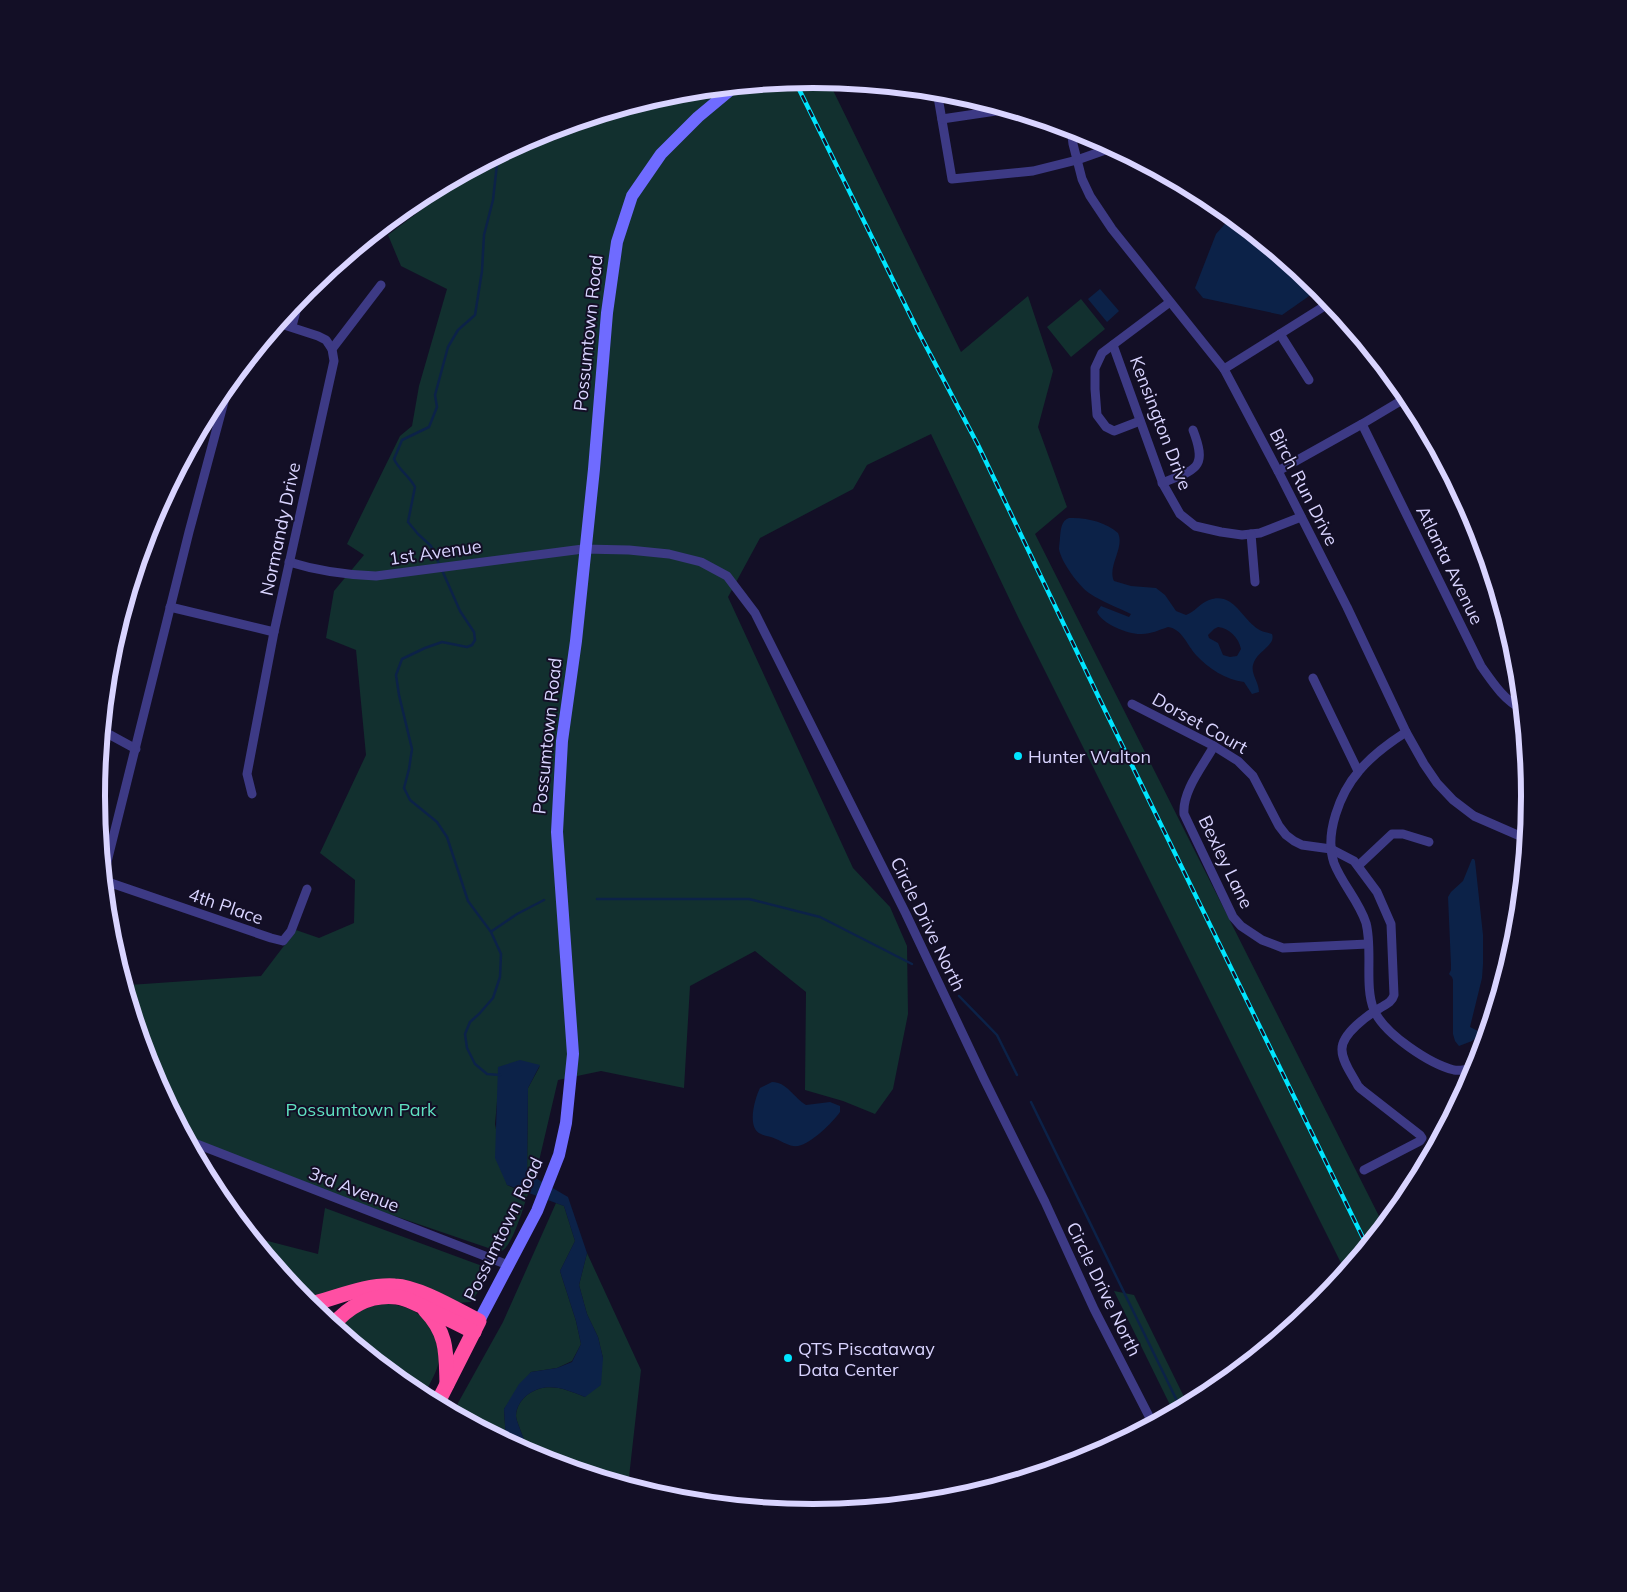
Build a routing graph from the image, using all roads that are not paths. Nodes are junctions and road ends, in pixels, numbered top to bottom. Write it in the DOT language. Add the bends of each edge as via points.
graph roads {
  1 [pos="726,93"];
  2 [pos="938,99"];
  3 [pos="994,111"];
  4 [pos="942,119"];
  5 [pos="1073,136"];
  6 [pos="1105,150"];
  7 [pos="1077,160"];
  8 [pos="381,285"];
  9 [pos="1170,302"];
  10 [pos="1324,306"];
  11 [pos="295,314"];
  12 [pos="285,325"];
  13 [pos="292,326"];
  14 [pos="1280,334"];
  15 [pos="1113,345"];
  16 [pos="332,349"];
  17 [pos="1224,369"];
  18 [pos="1309,380"];
  19 [pos="1402,400"];
  20 [pos="224,401"];
  21 [pos="1140,421"];
  22 [pos="1362,424"];
  23 [pos="1193,430"];
  24 [pos="1278,471"];
  25 [pos="1162,483"];
  26 [pos="1301,517"];
  27 [pos="1251,534"];
  28 [pos="586,549"];
  29 [pos="290,562"];
  30 [pos="1255,582"];
  31 [pos="170,607"];
  32 [pos="274,632"];
  33 [pos="1313,678"];
  34 [pos="1132,704"];
  35 [pos="1516,706"];
  36 [pos="1406,732"];
  37 [pos="108,734"];
  38 [pos="1214,746"];
  39 [pos="136,749"];
  40 [pos="1358,771"];
  41 [pos="252,794"];
  42 [pos="1520,836"];
  43 [pos="1429,842"];
  44 [pos="1331,849"];
  45 [pos="108,857"];
  46 [pos="1358,866"];
  47 [pos="111,883"];
  48 [pos="307,889"];
  49 [pos="1368,944"];
  50 [pos="1374,1011"];
  51 [pos="1467,1069"];
  52 [pos="197,1144"];
  53 [pos="1364,1170"];
  54 [pos="508,1265"];
  55 [pos="318,1302"];
  56 [pos="420,1306"];
  57 [pos="337,1321"];
  58 [pos="477,1327"];
  59 [pos="447,1384"];
  60 [pos="440,1398"];
  61 [pos="1150,1419"];
  1 -- 28 [label="main road, Possumtown Road" via="661,154 632,196 617,242 607,313"];
  2 -- 4 [label="street"];
  3 -- 4 [label="street"];
  4 -- 7 [label="street" via="952,179 1033,171"];
  5 -- 7 [label="street, Birch Run Drive"];
  6 -- 7 [label="street"];
  7 -- 9 [label="street, Birch Run Drive" via="1090,196"];
  8 -- 16 [label="street"];
  9 -- 15 [label="street, Kensington Drive"];
  9 -- 17 [label="street, Birch Run Drive"];
  10 -- 14 [label="street"];
  11 -- 13 [label="street"];
  12 -- 13 [label="street"];
  13 -- 16 [label="street" via="326,340"];
  14 -- 17 [label="street"];
  14 -- 18 [label="street"];
  15 -- 21 [label="street, Kensington Drive"];
  15 -- 21 [label="street" via="1102,353 1095,368 1097,415 1106,427 1114,431"];
  16 -- 29 [label="street, Normandy Drive" via="334,361"];
  17 -- 24 [label="street, Birch Run Drive"];
  19 -- 22 [label="street"];
  20 -- 31 [label="street"];
  21 -- 25 [label="street, Kensington Drive"];
  22 -- 24 [label="street"];
  22 -- 35 [label="street, Atlanta Avenue" via="1481,666 1498,690"];
  23 -- 25 [label="street" via="1200,448 1196,466"];
  24 -- 26 [label="street, Birch Run Drive"];
  25 -- 27 [label="street, Kensington Drive" via="1180,514 1195,526"];
  26 -- 27 [label="street, Kensington Drive"];
  26 -- 36 [label="street, Birch Run Drive"];
  27 -- 30 [label="street"];
  28 -- 29 [label="street, 1st Avenue" via="376,576 307,568"];
  28 -- 54 [label="main road, Possumtown Road" via="562,741 557,832 573,1054 566,1123 559,1155 536,1211"];
  28 -- 61 [label="street, Circle Drive North" via="669,554 701,562 727,576 755,613 906,914 1094,1309"];
  29 -- 32 [label="street, Normandy Drive"];
  31 -- 32 [label="street"];
  31 -- 39 [label="street"];
  32 -- 41 [label="street, Normandy Drive" via="247,774"];
  33 -- 40 [label="street"];
  34 -- 38 [label="street, Dorset Court"];
  36 -- 40 [label="street"];
  36 -- 42 [label="street, Birch Run Drive" via="1437,783 1453,800 1474,816"];
  37 -- 39 [label="street"];
  38 -- 44 [label="street, Dorset Court" via="1246,768 1286,835 1302,845"];
  38 -- 49 [label="street, Bexley Lane" via="1186,795 1184,814 1237,922 1262,940 1283,948"];
  39 -- 45 [label="street"];
  40 -- 44 [label="street" via="1336,814"];
  43 -- 46 [label="street" via="1392,834"];
  44 -- 46 [label="street, Dorset Court"];
  44 -- 49 [label="street" via="1334,863 1361,912"];
  46 -- 50 [label="street" via="1377,892 1391,924 1394,995 1391,1002"];
  47 -- 48 [label="street, 4th Place" via="283,941 291,931"];
  49 -- 50 [label="street"];
  50 -- 51 [label="street" via="1388,1029 1424,1058 1440,1066"];
  50 -- 53 [label="street" via="1360,1021 1343,1042 1344,1059 1361,1090 1422,1138"];
  52 -- 54 [label="street, 3rd Avenue"];
  54 -- 58 [label="main road, Possumtown Road"];
  55 -- 58 [label="highway" via="370,1288 394,1286 418,1291"];
  56 -- 57 [label="highway" via="398,1298 373,1298 353,1306"];
  56 -- 58 [label="highway"];
  56 -- 59 [label="highway" via="441,1332 446,1351"];
  58 -- 59 [label="highway, Possumtown Road"];
  59 -- 60 [label="highway, Possumtown Road"];
}
